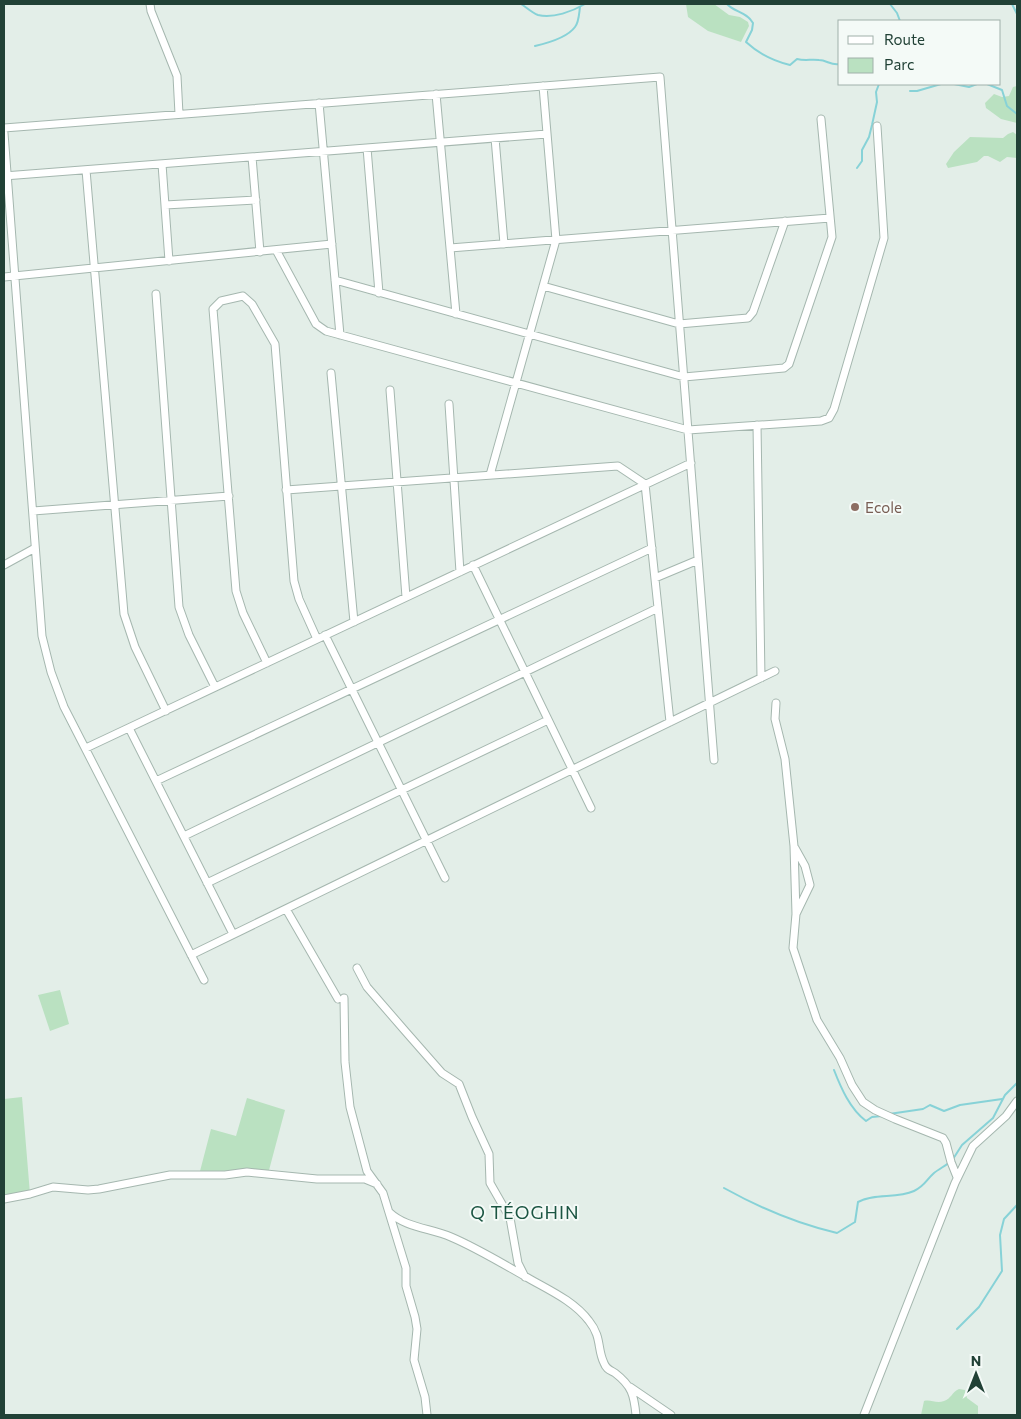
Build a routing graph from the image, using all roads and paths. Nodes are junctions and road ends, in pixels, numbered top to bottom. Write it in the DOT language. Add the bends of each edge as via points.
graph roads {
  1 [pos="150,4"];
  2 [pos="543,86"];
  3 [pos="436,94"];
  4 [pos="319,103"];
  5 [pos="179,114"];
  6 [pos="821,119"];
  7 [pos="877,126"];
  8 [pos="4,128"];
  9 [pos="4,133"];
  10 [pos="547,134"];
  11 [pos="495,138"];
  12 [pos="441,142"];
  13 [pos="367,148"];
  14 [pos="324,151"];
  15 [pos="252,157"];
  16 [pos="162,164"];
  17 [pos="86,170"];
  18 [pos="5,176"];
  19 [pos="256,200"];
  20 [pos="165,204"];
  21 [pos="830,218"];
  22 [pos="785,221"];
  23 [pos="672,230"];
  24 [pos="556,240"];
  25 [pos="332,244"];
  26 [pos="504,244"];
  27 [pos="450,248"];
  28 [pos="276,250"];
  29 [pos="260,252"];
  30 [pos="169,261"];
  31 [pos="94,268"];
  32 [pos="15,276"];
  33 [pos="4,277"];
  34 [pos="335,280"];
  35 [pos="543,286"];
  36 [pos="379,293"];
  37 [pos="156,294"];
  38 [pos="456,314"];
  39 [pos="679,324"];
  40 [pos="340,334"];
  41 [pos="530,334"];
  42 [pos="331,373"];
  43 [pos="684,377"];
  44 [pos="516,383"];
  45 [pos="390,390"];
  46 [pos="449,404"];
  47 [pos="757,425"];
  48 [pos="688,430"];
  49 [pos="690,462"];
  50 [pos="490,475"];
  51 [pos="454,478"];
  52 [pos="397,482"];
  53 [pos="645,484"];
  54 [pos="342,486"];
  55 [pos="286,490"];
  56 [pos="228,496"];
  57 [pos="171,500"];
  58 [pos="115,504"];
  59 [pos="33,511"];
  60 [pos="36,548"];
  61 [pos="652,548"];
  62 [pos="698,560"];
  63 [pos="4,565"];
  64 [pos="473,565"];
  65 [pos="460,572"];
  66 [pos="655,578"];
  67 [pos="406,597"];
  68 [pos="658,608"];
  69 [pos="499,620"];
  70 [pos="354,622"];
  71 [pos="325,635"];
  72 [pos="317,639"];
  73 [pos="266,663"];
  74 [pos="774,671"];
  75 [pos="525,672"];
  76 [pos="760,678"];
  77 [pos="215,687"];
  78 [pos="352,689"];
  79 [pos="710,703"];
  80 [pos="776,703"];
  81 [pos="166,710"];
  82 [pos="548,720"];
  83 [pos="670,722"];
  84 [pos="129,728"];
  85 [pos="378,742"];
  86 [pos="86,748"];
  87 [pos="714,760"];
  88 [pos="572,770"];
  89 [pos="156,781"];
  90 [pos="402,790"];
  91 [pos="591,808"];
  92 [pos="184,836"];
  93 [pos="427,840"];
  94 [pos="794,846"];
  95 [pos="446,878"];
  96 [pos="208,883"];
  97 [pos="286,908"];
  98 [pos="796,914"];
  99 [pos="233,934"];
  100 [pos="191,955"];
  101 [pos="357,968"];
  102 [pos="204,980"];
  103 [pos="1017,1101"];
  104 [pos="957,1177"];
  105 [pos="378,1184"];
  106 [pos="4,1199"];
  107 [pos="388,1211"];
  108 [pos="525,1276"];
  109 [pos="628,1386"];
  110 [pos="426,1415"];
  111 [pos="636,1415"];
  112 [pos="671,1415"];
  113 [pos="864,1415"];
  1 -- 5 [label="street" via="177,76"];
  2 -- 3 [label="street"];
  2 -- 10 [label="street"];
  2 -- 23 [label="street" via="660,77"];
  3 -- 4 [label="street"];
  3 -- 12 [label="street"];
  4 -- 5 [label="street"];
  4 -- 14 [label="street"];
  5 -- 8 [label="street"];
  6 -- 21 [label="street"];
  7 -- 47 [label="street" via="884,238 834,409 829,418 821,421"];
  9 -- 18 [label="street"];
  10 -- 11 [label="street"];
  10 -- 24 [label="street"];
  11 -- 12 [label="street"];
  11 -- 26 [label="street"];
  12 -- 13 [label="street"];
  12 -- 27 [label="street"];
  13 -- 14 [label="street"];
  13 -- 36 [label="street"];
  14 -- 15 [label="street"];
  14 -- 25 [label="street"];
  15 -- 16 [label="street"];
  15 -- 19 [label="street"];
  16 -- 17 [label="street"];
  16 -- 20 [label="street"];
  17 -- 18 [label="street"];
  17 -- 31 [label="street"];
  18 -- 32 [label="street"];
  19 -- 20 [label="street"];
  19 -- 29 [label="street"];
  20 -- 30 [label="street"];
  21 -- 22 [label="street"];
  21 -- 43 [label="street" via="832,236 789,364 784,368"];
  22 -- 23 [label="street"];
  22 -- 39 [label="street" via="753,312 748,318"];
  23 -- 24 [label="street"];
  23 -- 39 [label="street"];
  24 -- 26 [label="street"];
  24 -- 35 [label="street"];
  25 -- 28 [label="street"];
  25 -- 34 [label="street"];
  26 -- 27 [label="street"];
  27 -- 38 [label="street"];
  28 -- 29 [label="street"];
  28 -- 40 [label="street" via="316,324 326,331"];
  29 -- 30 [label="street"];
  30 -- 31 [label="street"];
  31 -- 32 [label="street"];
  31 -- 58 [label="street"];
  32 -- 33 [label="street"];
  32 -- 59 [label="street"];
  34 -- 36 [label="street"];
  34 -- 40 [label="street"];
  35 -- 39 [label="street"];
  35 -- 41 [label="street"];
  36 -- 38 [label="street"];
  37 -- 57 [label="street"];
  38 -- 41 [label="street"];
  39 -- 43 [label="street"];
  40 -- 44 [label="street"];
  41 -- 43 [label="street"];
  41 -- 44 [label="street"];
  42 -- 54 [label="street"];
  43 -- 48 [label="street"];
  44 -- 48 [label="street"];
  44 -- 50 [label="street"];
  45 -- 52 [label="street"];
  46 -- 51 [label="street"];
  47 -- 48 [label="street"];
  47 -- 76 [label="street"];
  48 -- 49 [label="street"];
  49 -- 53 [label="street"];
  49 -- 62 [label="street"];
  50 -- 51 [label="street"];
  50 -- 53 [label="street" via="618,466"];
  51 -- 52 [label="street"];
  51 -- 65 [label="street"];
  52 -- 54 [label="street"];
  52 -- 67 [label="street"];
  53 -- 61 [label="street"];
  53 -- 64 [label="street"];
  54 -- 55 [label="street"];
  54 -- 70 [label="street"];
  55 -- 56 [label="street" via="274,344 252,304 243,296 222,300 213,309"];
  55 -- 72 [label="street" via="294,580"];
  56 -- 57 [label="street"];
  56 -- 73 [label="street" via="236,591"];
  57 -- 58 [label="street"];
  57 -- 77 [label="street" via="179,607"];
  58 -- 59 [label="street"];
  58 -- 81 [label="street" via="124,614 135,647"];
  59 -- 60 [label="street"];
  60 -- 63 [label="street"];
  60 -- 86 [label="street" via="42,636 64,707"];
  61 -- 66 [label="street"];
  61 -- 69 [label="street"];
  62 -- 66 [label="street"];
  62 -- 79 [label="street"];
  64 -- 65 [label="street"];
  64 -- 69 [label="street"];
  65 -- 67 [label="street"];
  66 -- 68 [label="street"];
  67 -- 70 [label="street"];
  68 -- 75 [label="street"];
  68 -- 83 [label="street"];
  69 -- 75 [label="street"];
  69 -- 78 [label="street"];
  70 -- 71 [label="street"];
  71 -- 72 [label="street"];
  71 -- 78 [label="street"];
  72 -- 73 [label="street"];
  73 -- 77 [label="street"];
  74 -- 76 [label="street"];
  75 -- 82 [label="street"];
  75 -- 85 [label="street"];
  76 -- 79 [label="street"];
  77 -- 81 [label="street"];
  78 -- 85 [label="street"];
  78 -- 89 [label="street"];
  79 -- 83 [label="street"];
  79 -- 87 [label="street"];
  80 -- 94 [label="street" via="775,719 785,759"];
  81 -- 84 [label="street"];
  82 -- 88 [label="street"];
  82 -- 90 [label="street"];
  83 -- 88 [label="street"];
  84 -- 86 [label="street"];
  84 -- 89 [label="street"];
  85 -- 90 [label="street"];
  85 -- 92 [label="street"];
  86 -- 100 [label="street"];
  88 -- 91 [label="street"];
  88 -- 93 [label="street"];
  89 -- 92 [label="street"];
  90 -- 93 [label="street"];
  90 -- 96 [label="street"];
  92 -- 96 [label="street"];
  93 -- 95 [label="street"];
  93 -- 97 [label="street"];
  94 -- 98 [label="street"];
  94 -- 98 [label="street" via="805,866 810,885"];
  96 -- 99 [label="street"];
  97 -- 99 [label="street"];
  97 -- 105 [label="street" via="341,998 350,1107 367,1171"];
  98 -- 104 [label="street" via="793,948 817,1020 852,1085 863,1102 875,1110 943,1138"];
  99 -- 100 [label="street"];
  100 -- 102 [label="street"];
  101 -- 108 [label="street" via="367,987 406,1032 442,1072 459,1084 489,1154 490,1183 510,1218 518,1263"];
  103 -- 104 [label="street" via="1006,1116 973,1146"];
  104 -- 113 [label="street"];
  105 -- 106 [label="street" via="365,1179 310,1179 246,1172 170,1175 99,1189 53,1186"];
  105 -- 107 [label="street"];
  107 -- 108 [label="street" via="402,1222 450,1236"];
  107 -- 110 [label="street" via="406,1268 407,1292 415,1317 414,1360 425,1397"];
  108 -- 109 [label="street" via="574,1306 590,1321 599,1338 606,1368"];
  109 -- 111 [label="street" via="634,1396"];
  109 -- 112 [label="street"];
}
